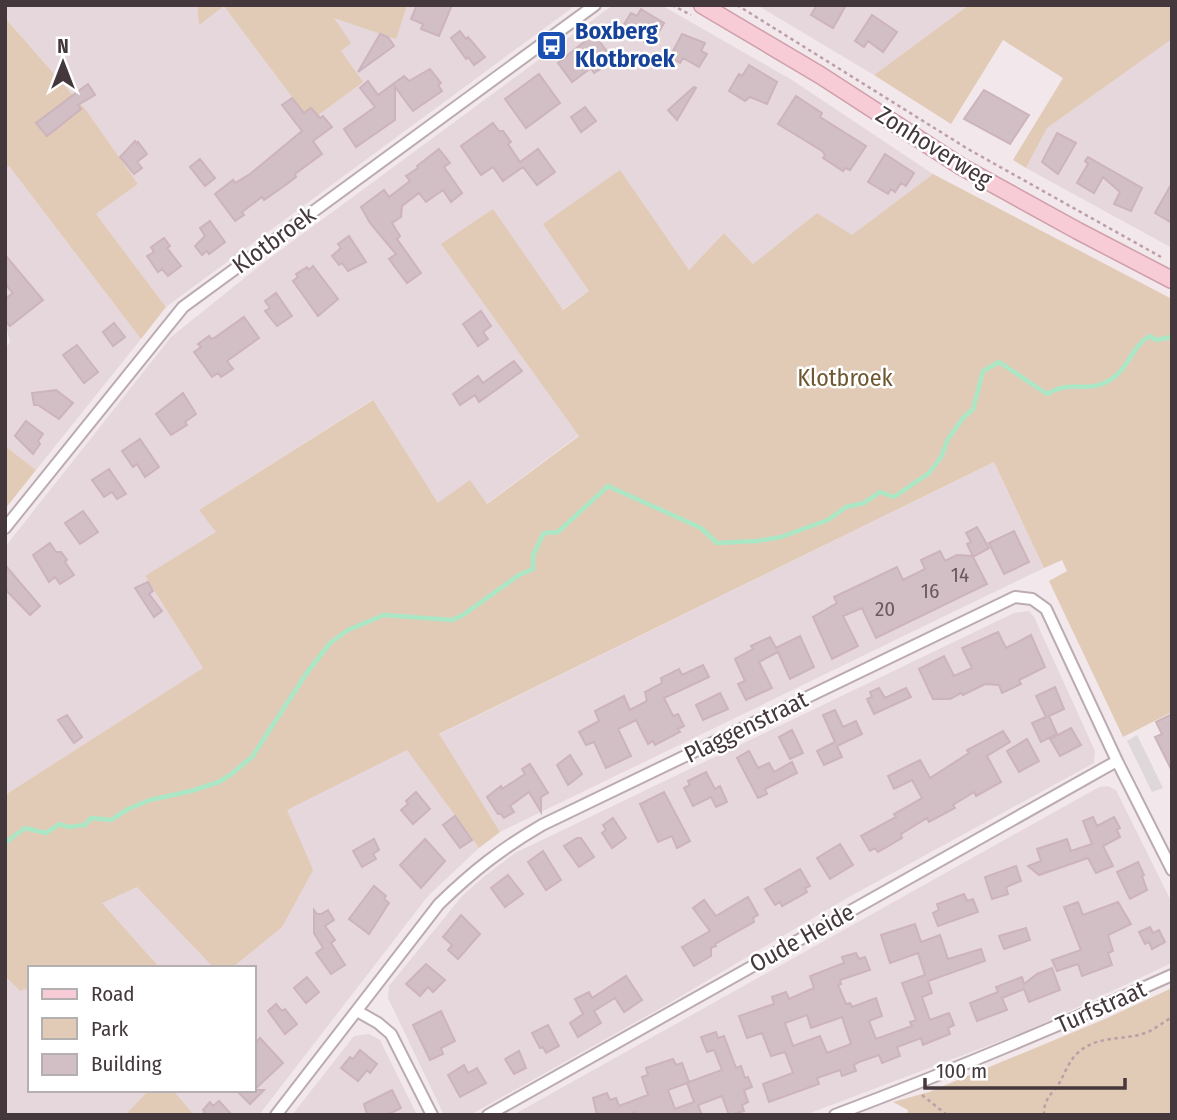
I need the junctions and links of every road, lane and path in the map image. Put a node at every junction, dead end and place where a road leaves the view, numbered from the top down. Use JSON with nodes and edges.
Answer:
{"nodes":[{"id":1,"x":595,"y":5,"type":"edge"},
{"id":2,"x":702,"y":5,"type":"edge"},
{"id":3,"x":737,"y":5,"type":"edge"},
{"id":4,"x":1164,"y":259,"type":"dead end"},
{"id":5,"x":1172,"y":280,"type":"edge"},
{"id":6,"x":5,"y":528,"type":"edge"},
{"id":7,"x":1117,"y":761,"type":"junction"},
{"id":8,"x":1172,"y":870,"type":"edge"},
{"id":9,"x":1172,"y":975,"type":"edge"},
{"id":10,"x":357,"y":1011,"type":"junction"},
{"id":11,"x":1172,"y":1017,"type":"edge"},
{"id":12,"x":918,"y":1092,"type":"dead end"},
{"id":13,"x":275,"y":1115,"type":"edge"},
{"id":14,"x":432,"y":1115,"type":"edge"},
{"id":15,"x":488,"y":1115,"type":"edge"},
{"id":16,"x":835,"y":1115,"type":"edge"},
{"id":17,"x":947,"y":1115,"type":"edge"},
{"id":18,"x":1044,"y":1115,"type":"edge"}],
"edges":[{"from":1,"to":6,"type":"street","name":"Klotbroek"},
{"from":2,"to":5,"type":"street","name":"Zonhoverweg"},
{"from":3,"to":4,"type":"path"},
{"from":7,"to":8,"type":"street","name":"Plaggenstraat"},
{"from":7,"to":10,"type":"street","name":"Plaggenstraat"},
{"from":7,"to":15,"type":"street","name":"Oude Heide"},
{"from":9,"to":16,"type":"street","name":"Turfstraat"},
{"from":10,"to":13,"type":"street","name":"Plaggenstraat"},
{"from":10,"to":14,"type":"street"},
{"from":11,"to":18,"type":"path"},
{"from":12,"to":17,"type":"path"}]}
